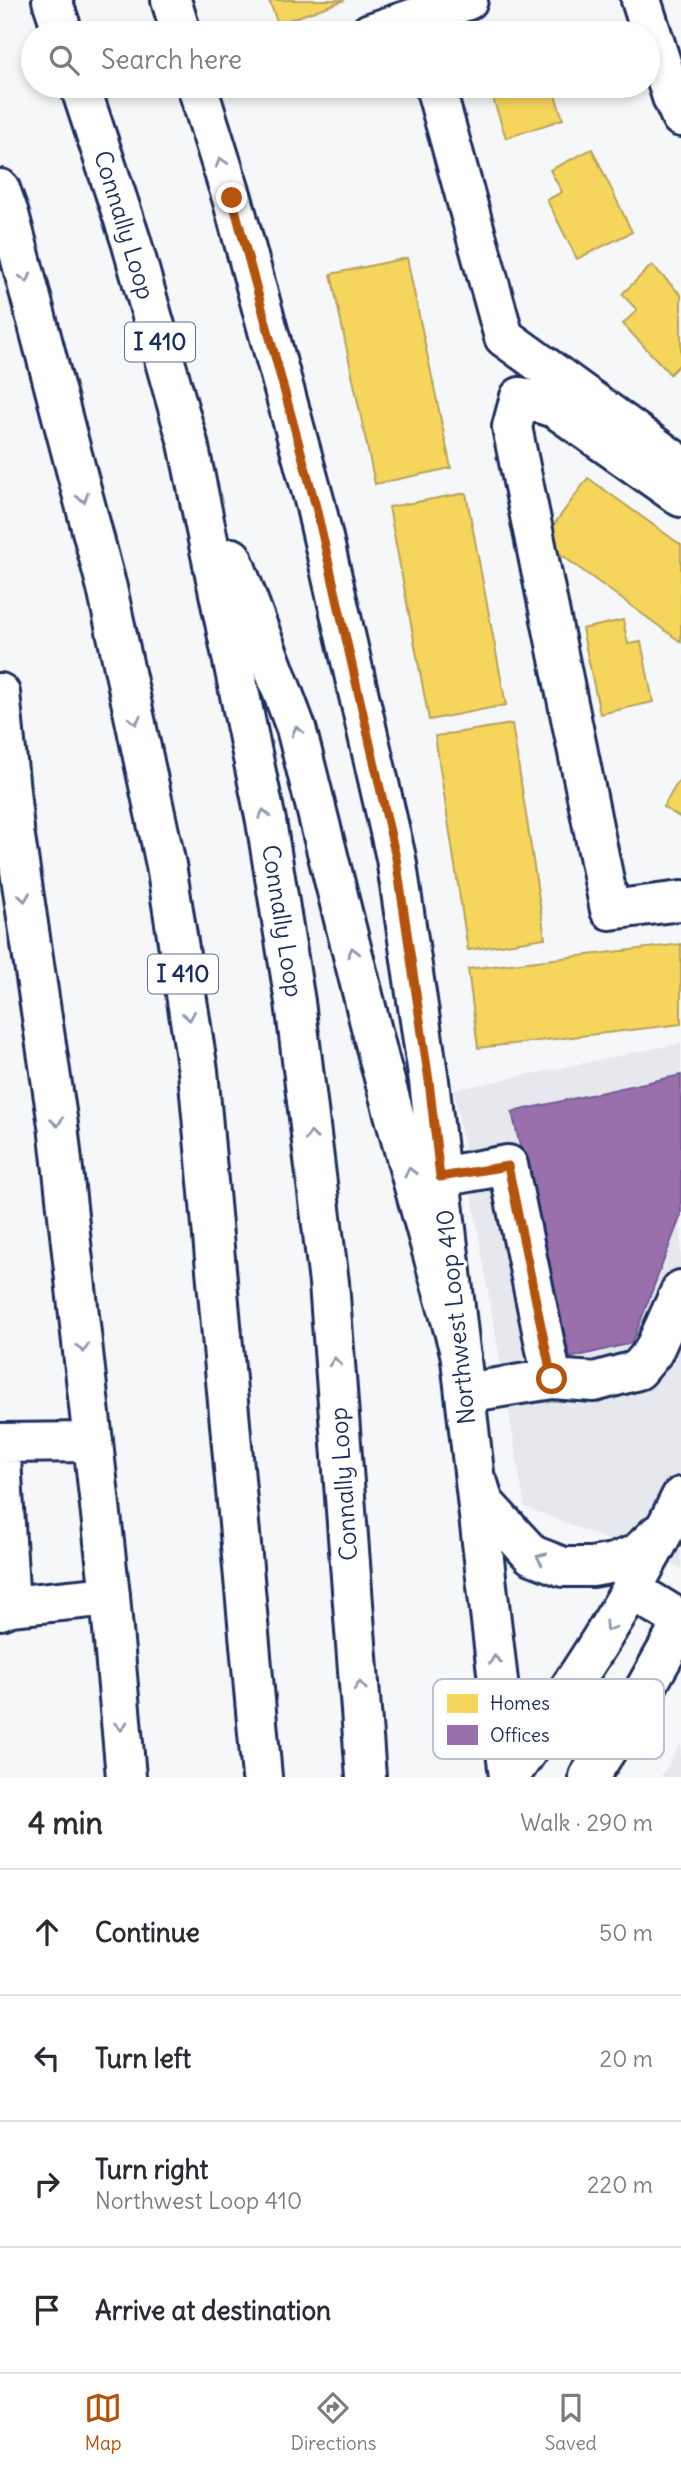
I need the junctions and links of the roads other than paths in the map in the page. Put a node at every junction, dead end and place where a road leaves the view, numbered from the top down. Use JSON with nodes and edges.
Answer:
{"nodes":[{"id":1,"x":52,"y":0,"type":"edge"},
{"id":2,"x":171,"y":0,"type":"edge"},
{"id":3,"x":468,"y":0,"type":"edge"},
{"id":4,"x":641,"y":0,"type":"edge"},
{"id":5,"x":415,"y":17,"type":"edge"},
{"id":6,"x":59,"y":21,"type":"edge"},
{"id":7,"x":177,"y":21,"type":"edge"},
{"id":8,"x":648,"y":21,"type":"edge"},
{"id":9,"x":660,"y":59,"type":"edge"},
{"id":10,"x":84,"y":98,"type":"edge"},
{"id":11,"x":207,"y":98,"type":"edge"},
{"id":12,"x":438,"y":98,"type":"edge"},
{"id":13,"x":681,"y":117,"type":"edge"},
{"id":14,"x":0,"y":189,"type":"edge"},
{"id":15,"x":188,"y":443,"type":"junction"},
{"id":16,"x":681,"y":465,"type":"edge"},
{"id":17,"x":681,"y":497,"type":"edge"},
{"id":18,"x":0,"y":693,"type":"edge"},
{"id":19,"x":0,"y":761,"type":"edge"},
{"id":20,"x":14,"y":830,"type":"junction"},
{"id":21,"x":681,"y":901,"type":"edge"},
{"id":22,"x":440,"y":1177,"type":"junction"},
{"id":23,"x":681,"y":1290,"type":"edge"},
{"id":24,"x":463,"y":1374,"type":"junction"},
{"id":25,"x":552,"y":1379,"type":"junction"},
{"id":26,"x":93,"y":1442,"type":"junction"},
{"id":27,"x":0,"y":1443,"type":"edge"},
{"id":28,"x":471,"y":1453,"type":"junction"},
{"id":29,"x":674,"y":1511,"type":"edge"},
{"id":30,"x":632,"y":1590,"type":"junction"},
{"id":31,"x":110,"y":1596,"type":"junction"},
{"id":32,"x":5,"y":1608,"type":"edge"},
{"id":33,"x":681,"y":1620,"type":"edge"},
{"id":34,"x":681,"y":1625,"type":"edge"},
{"id":35,"x":498,"y":1679,"type":"edge"},
{"id":36,"x":576,"y":1679,"type":"edge"},
{"id":37,"x":650,"y":1679,"type":"edge"},
{"id":38,"x":507,"y":1759,"type":"edge"},
{"id":39,"x":521,"y":1759,"type":"edge"},
{"id":40,"x":600,"y":1759,"type":"edge"},
{"id":41,"x":366,"y":1766,"type":"edge"},
{"id":42,"x":126,"y":1777,"type":"edge"},
{"id":43,"x":262,"y":1777,"type":"edge"},
{"id":44,"x":509,"y":1777,"type":"edge"},
{"id":45,"x":589,"y":1777,"type":"edge"}],
"edges":[{"from":1,"to":6,"type":"main road"},
{"from":2,"to":7,"type":"main road"},
{"from":3,"to":5,"type":"main road"},
{"from":4,"to":8,"type":"main road"},
{"from":9,"to":13,"type":"main road"},
{"from":10,"to":15,"type":"main road","name":"Connally Loop","number":"I 410"},
{"from":22,"to":11,"type":"main road","name":"Northwest Loop 410","one_way":true},
{"from":12,"to":16,"type":"main road"},
{"from":14,"to":43,"type":"main road","number":"I 410","one_way":true},
{"from":24,"to":15,"type":"main road","one_way":true},
{"from":41,"to":15,"type":"main road","name":"Connally Loop","number":"I 410","one_way":true},
{"from":17,"to":21,"type":"main road"},
{"from":18,"to":20,"type":"main road"},
{"from":19,"to":20,"type":"main road"},
{"from":20,"to":26,"type":"main road","one_way":true},
{"from":22,"to":24,"type":"main road","name":"Northwest Loop 410"},
{"from":22,"to":25,"type":"main road"},
{"from":23,"to":25,"type":"main road"},
{"from":24,"to":25,"type":"main road"},
{"from":24,"to":28,"type":"main road","name":"Northwest Loop 410"},
{"from":26,"to":27,"type":"main road"},
{"from":26,"to":31,"type":"main road"},
{"from":27,"to":32,"type":"main road"},
{"from":29,"to":28,"type":"main road","one_way":true},
{"from":35,"to":28,"type":"main road","name":"Northwest Loop 410","one_way":true},
{"from":29,"to":30,"type":"main road"},
{"from":30,"to":33,"type":"main road"},
{"from":30,"to":36,"type":"main road","one_way":true},
{"from":31,"to":32,"type":"main road"},
{"from":31,"to":42,"type":"main road","one_way":true},
{"from":34,"to":37,"type":"main road"},
{"from":44,"to":38,"type":"main road","name":"Northwest Loop 410","one_way":true},
{"from":39,"to":44,"type":"main road","one_way":true},
{"from":40,"to":45,"type":"main road"}]}
